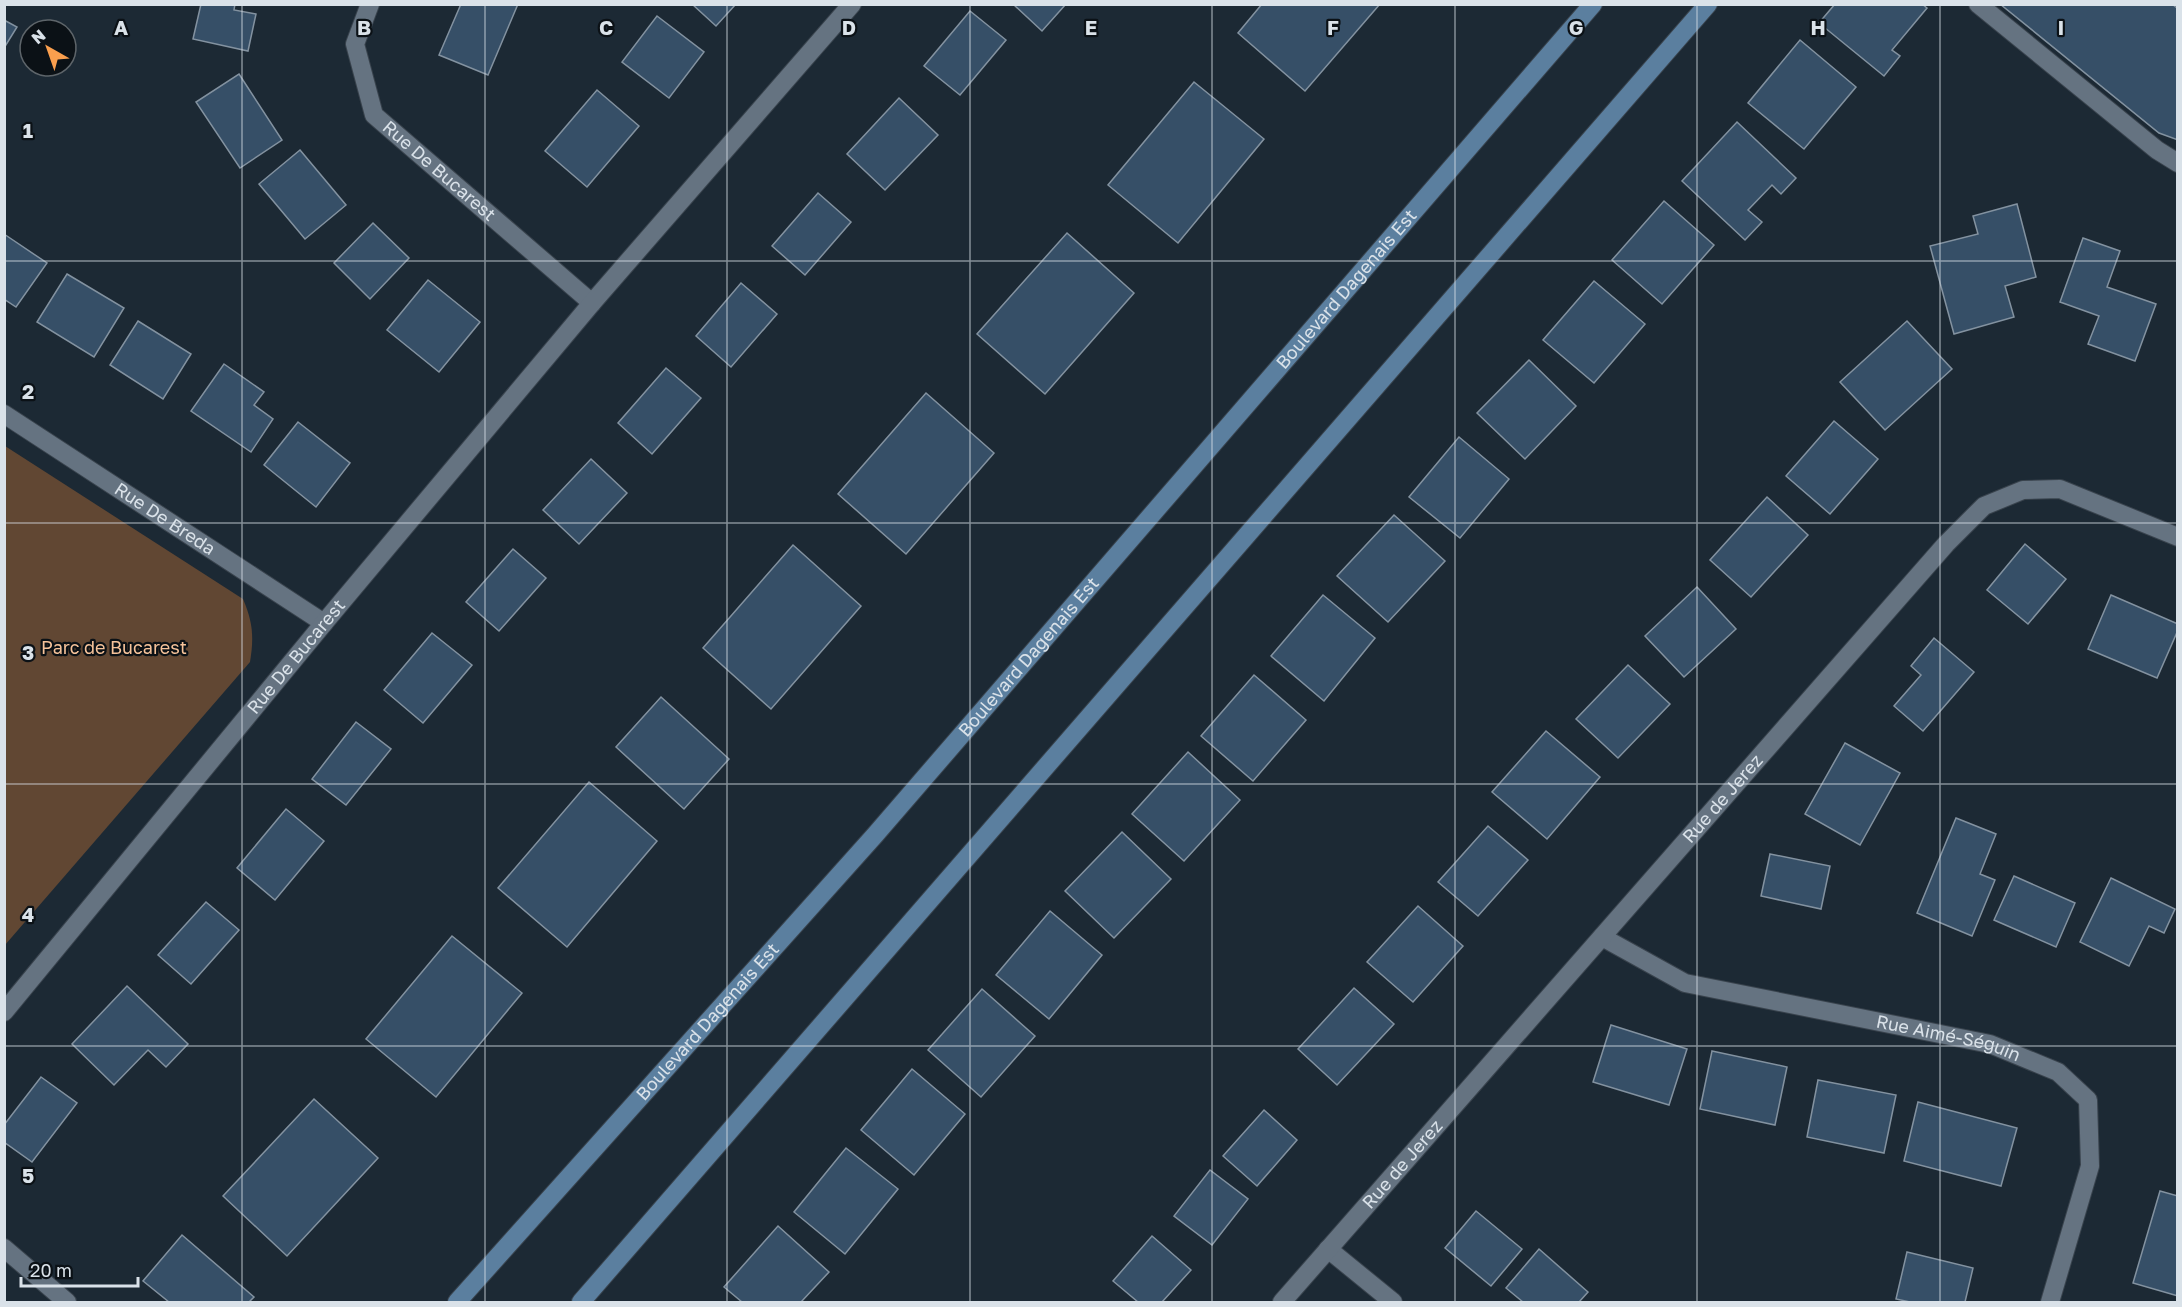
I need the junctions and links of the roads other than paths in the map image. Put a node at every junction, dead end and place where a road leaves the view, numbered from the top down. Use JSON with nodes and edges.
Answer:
{"nodes":[{"id":1,"x":370,"y":4,"type":"edge"},
{"id":2,"x":852,"y":4,"type":"edge"},
{"id":3,"x":1593,"y":4,"type":"edge"},
{"id":4,"x":1708,"y":4,"type":"edge"},
{"id":5,"x":1978,"y":4,"type":"edge"},
{"id":6,"x":2178,"y":163,"type":"edge"},
{"id":7,"x":592,"y":303,"type":"junction"},
{"id":8,"x":4,"y":414,"type":"edge"},
{"id":9,"x":2178,"y":537,"type":"edge"},
{"id":10,"x":324,"y":623,"type":"junction"},
{"id":11,"x":1602,"y":937,"type":"junction"},
{"id":12,"x":4,"y":1012,"type":"edge"},
{"id":13,"x":4,"y":1248,"type":"edge"},
{"id":14,"x":1328,"y":1249,"type":"junction"},
{"id":15,"x":67,"y":1302,"type":"edge"},
{"id":16,"x":457,"y":1302,"type":"edge"},
{"id":17,"x":581,"y":1302,"type":"edge"},
{"id":18,"x":1282,"y":1302,"type":"edge"},
{"id":19,"x":1394,"y":1302,"type":"edge"},
{"id":20,"x":2050,"y":1302,"type":"edge"}],
"edges":[{"from":1,"to":7,"type":"street","name":"Rue De Bucarest"},
{"from":2,"to":7,"type":"street","name":"Rue De Bucarest"},
{"from":3,"to":16,"type":"main road","name":"Boulevard Dagenais Est"},
{"from":4,"to":17,"type":"main road"},
{"from":5,"to":6,"type":"street"},
{"from":7,"to":10,"type":"street","name":"Rue De Bucarest"},
{"from":8,"to":10,"type":"street","name":"Rue De Breda"},
{"from":9,"to":11,"type":"street","name":"Rue de Jerez"},
{"from":10,"to":12,"type":"street","name":"Rue De Bucarest"},
{"from":11,"to":14,"type":"street","name":"Rue de Jerez"},
{"from":11,"to":20,"type":"street","name":"Rue Aimé-Séguin"},
{"from":13,"to":15,"type":"street"},
{"from":14,"to":18,"type":"street","name":"Rue de Jerez"},
{"from":14,"to":19,"type":"street"}]}
